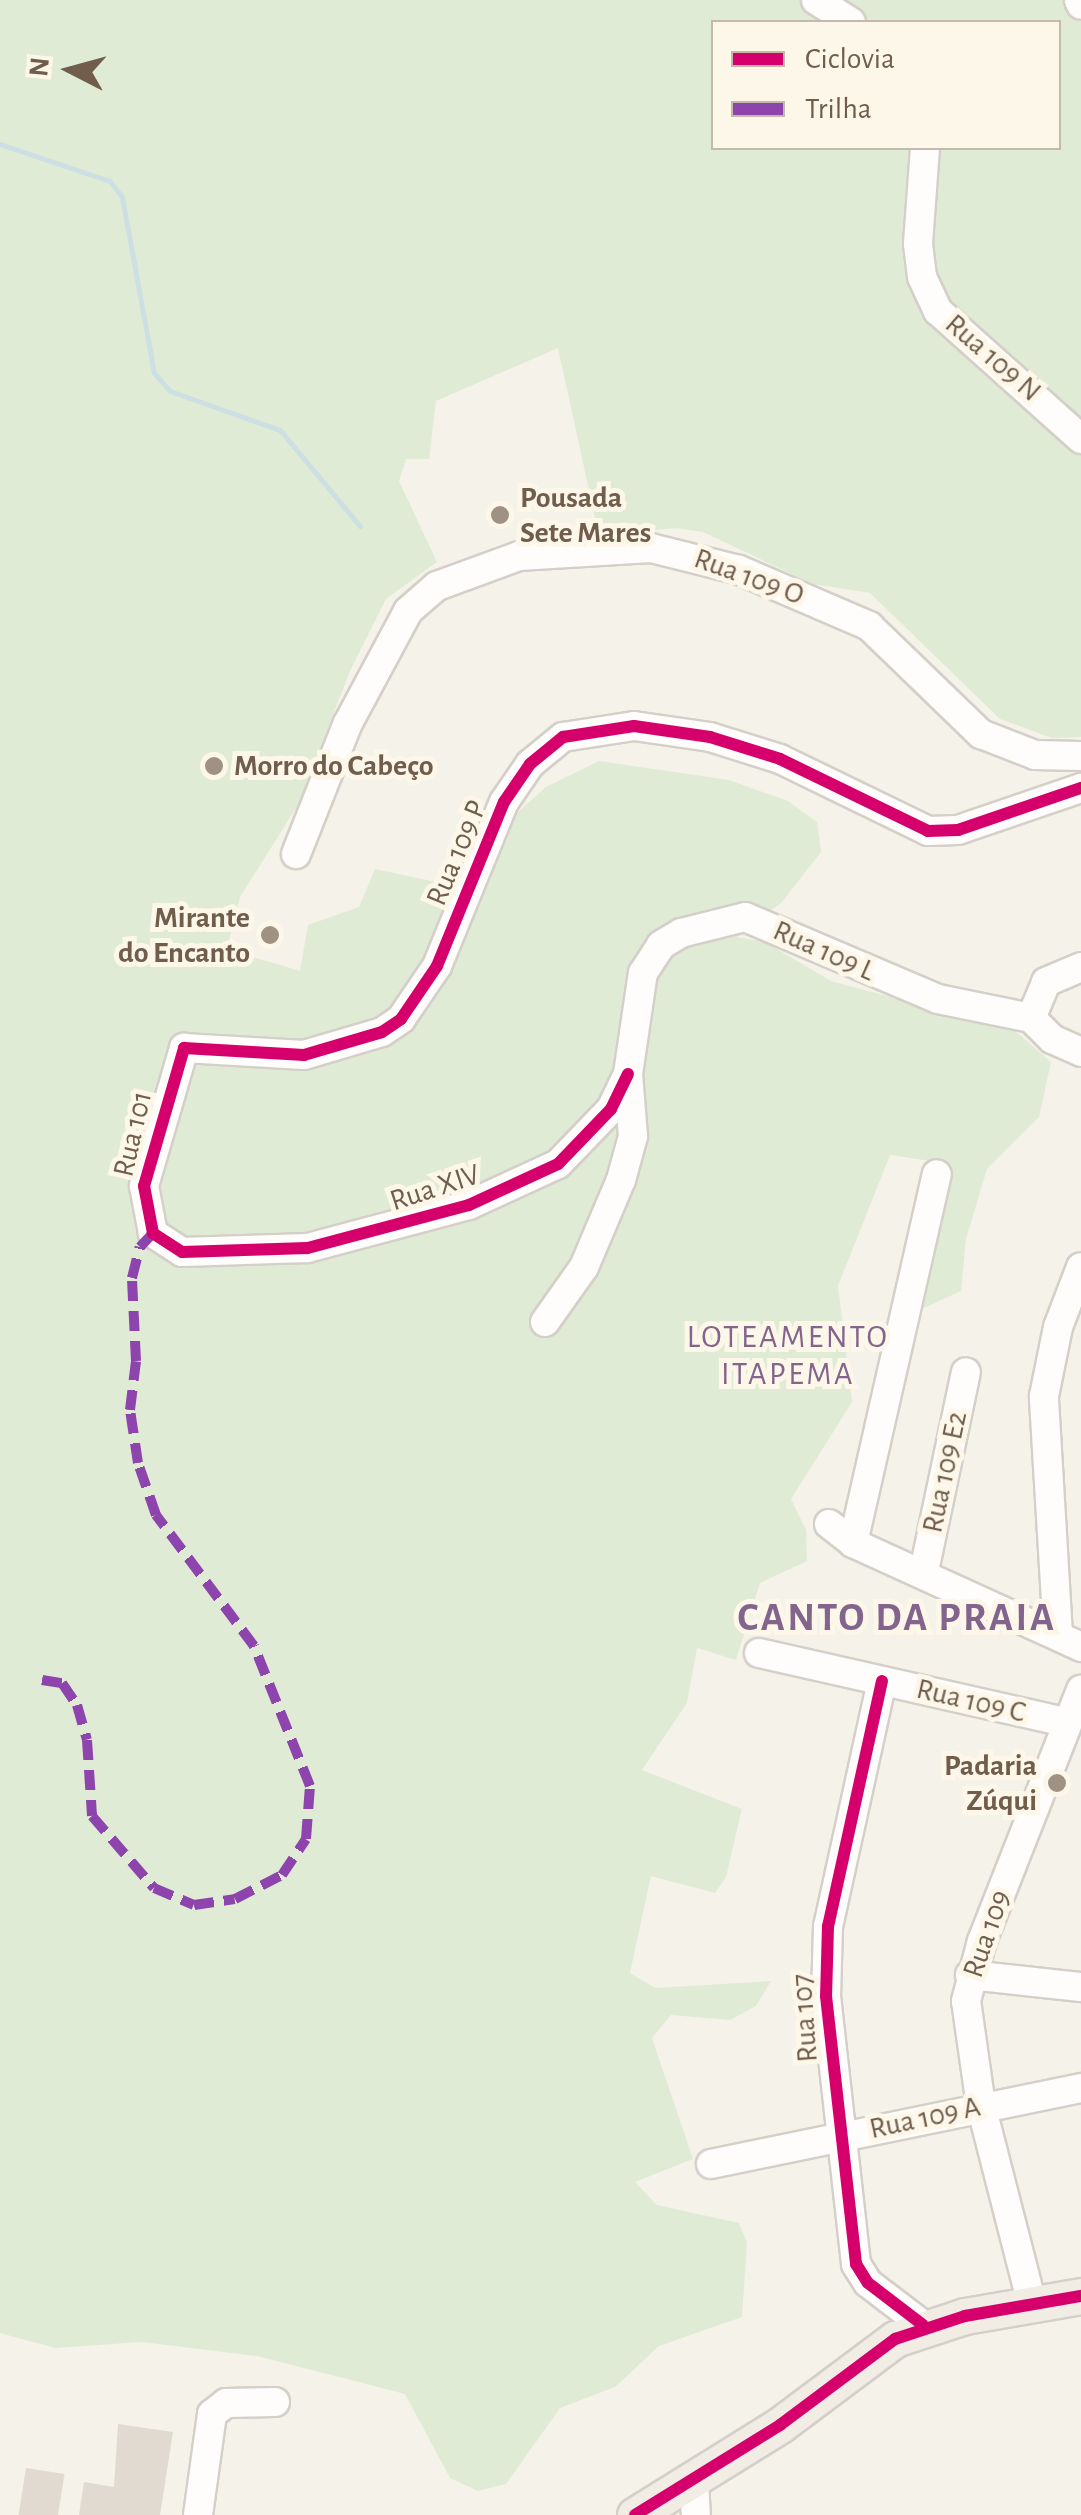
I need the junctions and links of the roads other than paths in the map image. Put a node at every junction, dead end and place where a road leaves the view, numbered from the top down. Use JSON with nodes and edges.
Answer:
{"nodes":[{"id":1,"x":816,"y":0,"type":"edge"},
{"id":2,"x":848,"y":20,"type":"edge"},
{"id":3,"x":925,"y":150,"type":"edge"},
{"id":4,"x":1081,"y":439,"type":"edge"},
{"id":5,"x":1081,"y":756,"type":"edge"},
{"id":6,"x":1081,"y":788,"type":"edge"},
{"id":7,"x":296,"y":854,"type":"dead end"},
{"id":8,"x":1081,"y":967,"type":"edge"},
{"id":9,"x":1030,"y":1018,"type":"junction"},
{"id":10,"x":184,"y":1048,"type":"joint"},
{"id":11,"x":1081,"y":1052,"type":"edge"},
{"id":12,"x":628,"y":1074,"type":"junction"},
{"id":13,"x":937,"y":1174,"type":"dead end"},
{"id":14,"x":153,"y":1233,"type":"joint"},
{"id":15,"x":1081,"y":1266,"type":"edge"},
{"id":16,"x":545,"y":1322,"type":"dead end"},
{"id":17,"x":966,"y":1372,"type":"dead end"},
{"id":18,"x":828,"y":1524,"type":"dead end"},
{"id":19,"x":853,"y":1544,"type":"junction"},
{"id":20,"x":924,"y":1571,"type":"junction"},
{"id":21,"x":1069,"y":1641,"type":"edge"},
{"id":22,"x":759,"y":1653,"type":"dead end"},
{"id":23,"x":882,"y":1681,"type":"junction"},
{"id":24,"x":1081,"y":1690,"type":"edge"},
{"id":25,"x":1066,"y":1722,"type":"junction"},
{"id":26,"x":970,"y":1975,"type":"junction"},
{"id":27,"x":1081,"y":1987,"type":"edge"},
{"id":28,"x":1081,"y":2088,"type":"edge"},
{"id":29,"x":982,"y":2106,"type":"junction"},
{"id":30,"x":840,"y":2136,"type":"junction"},
{"id":31,"x":711,"y":2164,"type":"dead end"},
{"id":32,"x":1081,"y":2296,"type":"edge"},
{"id":33,"x":1032,"y":2304,"type":"junction"},
{"id":34,"x":923,"y":2325,"type":"junction"},
{"id":35,"x":275,"y":2402,"type":"dead end"},
{"id":36,"x":695,"y":2498,"type":"edge"},
{"id":37,"x":198,"y":2515,"type":"edge"},
{"id":38,"x":634,"y":2515,"type":"edge"}],
"edges":[{"from":1,"to":2,"type":"street"},
{"from":3,"to":4,"type":"street","name":"Rua 109 N"},
{"from":5,"to":7,"type":"street","name":"Rua 109 O"},
{"from":6,"to":10,"type":"street","name":"Rua 109 P"},
{"from":8,"to":9,"type":"street"},
{"from":9,"to":11,"type":"street","name":"Rua 109 L"},
{"from":9,"to":12,"type":"street","name":"Rua 109 L"},
{"from":10,"to":14,"type":"street","name":"Rua 101"},
{"from":12,"to":14,"type":"street","name":"Rua XIV"},
{"from":12,"to":16,"type":"street","name":"Rua 109 L"},
{"from":13,"to":19,"type":"street"},
{"from":15,"to":21,"type":"street"},
{"from":17,"to":20,"type":"street","name":"Rua 109 E2"},
{"from":18,"to":19,"type":"street"},
{"from":19,"to":20,"type":"street"},
{"from":20,"to":21,"type":"street"},
{"from":22,"to":23,"type":"street","name":"Rua 109 C"},
{"from":23,"to":25,"type":"street","name":"Rua 109 C"},
{"from":23,"to":30,"type":"street","name":"Rua 107"},
{"from":24,"to":25,"type":"street","name":"Rua 109"},
{"from":25,"to":26,"type":"street","name":"Rua 109"},
{"from":26,"to":27,"type":"street"},
{"from":26,"to":29,"type":"street","name":"Rua 109"},
{"from":28,"to":29,"type":"street","name":"Rua 109 A"},
{"from":29,"to":30,"type":"street","name":"Rua 109 A"},
{"from":29,"to":33,"type":"street","name":"Rua 109"},
{"from":30,"to":31,"type":"street","name":"Rua 109 A"},
{"from":30,"to":34,"type":"street","name":"Rua 107"},
{"from":32,"to":33,"type":"main road"},
{"from":33,"to":34,"type":"main road"},
{"from":34,"to":36,"type":"main road"},
{"from":35,"to":37,"type":"street"},
{"from":36,"to":38,"type":"main road"}]}
